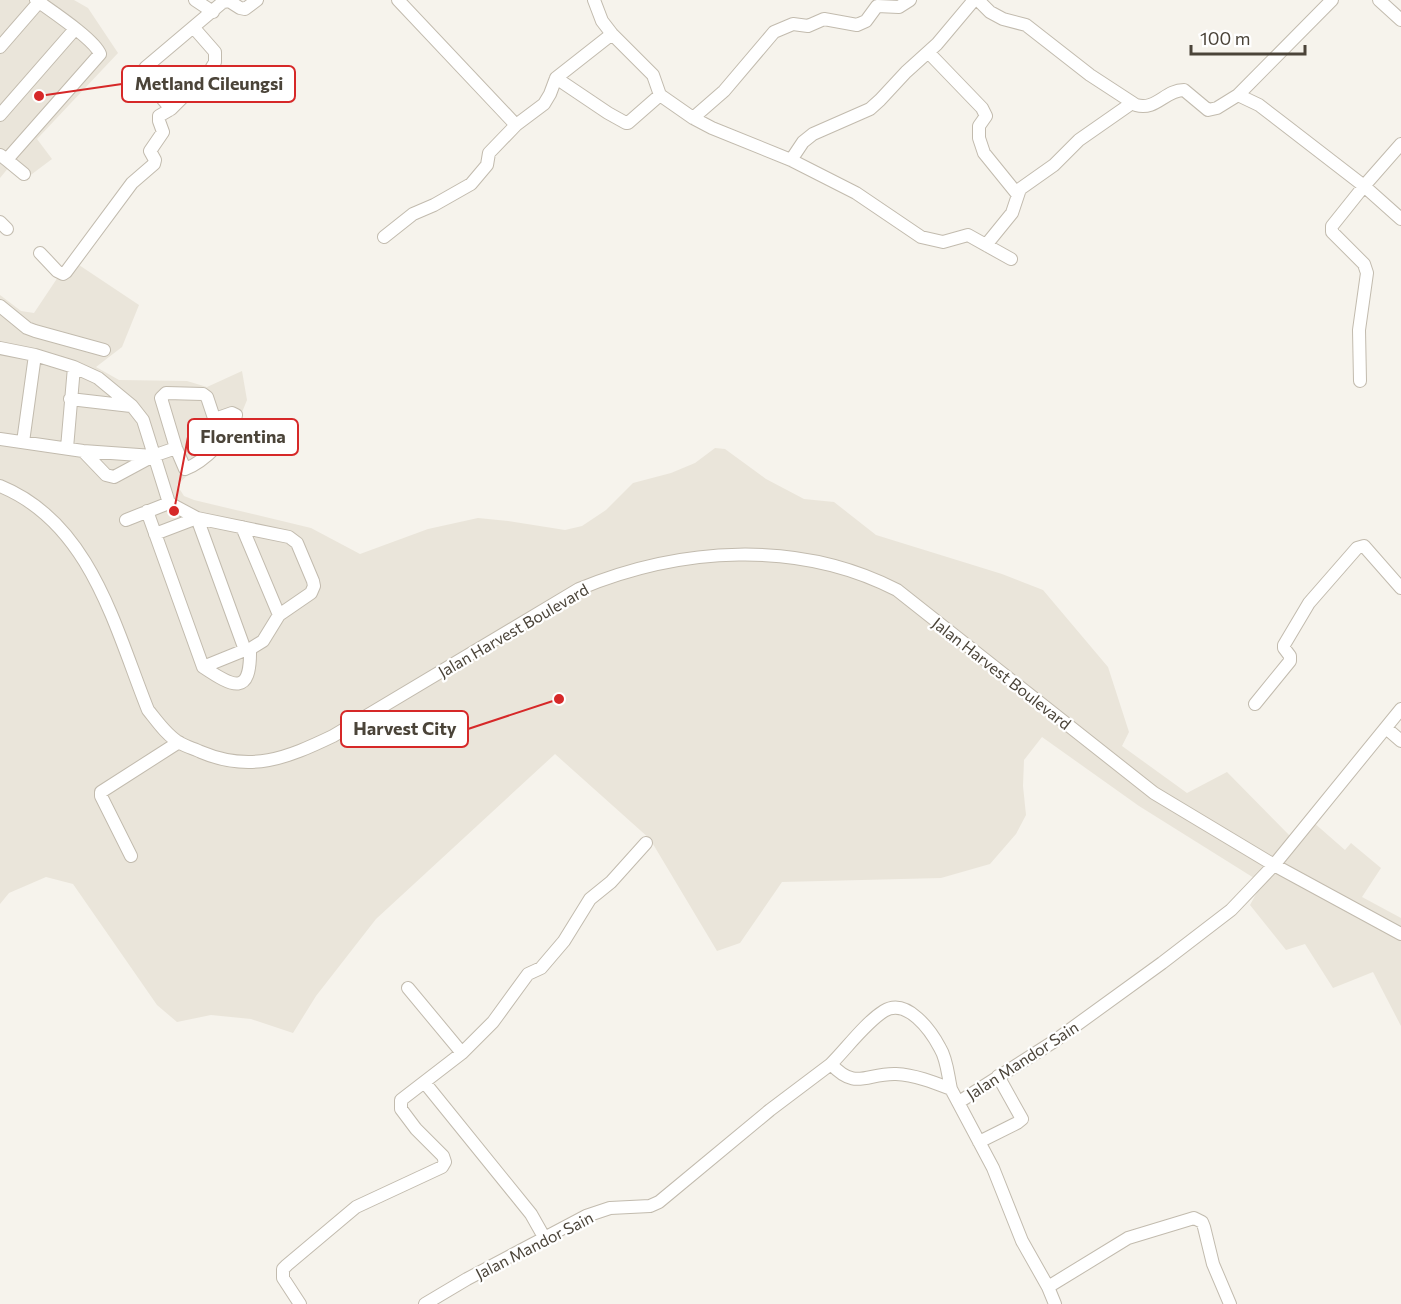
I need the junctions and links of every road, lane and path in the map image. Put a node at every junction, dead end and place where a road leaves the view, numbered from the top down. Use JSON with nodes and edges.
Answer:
{"nodes":[{"id":1,"x":195,"y":0,"type":"edge"},
{"id":2,"x":257,"y":0,"type":"edge"},
{"id":3,"x":398,"y":0,"type":"edge"},
{"id":4,"x":594,"y":0,"type":"edge"},
{"id":5,"x":910,"y":0,"type":"edge"},
{"id":6,"x":976,"y":0,"type":"edge"},
{"id":7,"x":1332,"y":0,"type":"edge"},
{"id":8,"x":1379,"y":0,"type":"edge"},
{"id":9,"x":38,"y":1,"type":"edge"},
{"id":10,"x":213,"y":12,"type":"junction"},
{"id":11,"x":1401,"y":20,"type":"edge"},
{"id":12,"x":194,"y":28,"type":"junction"},
{"id":13,"x":75,"y":29,"type":"junction"},
{"id":14,"x":612,"y":34,"type":"junction"},
{"id":15,"x":0,"y":47,"type":"edge"},
{"id":16,"x":928,"y":52,"type":"junction"},
{"id":17,"x":556,"y":78,"type":"junction"},
{"id":18,"x":660,"y":95,"type":"junction"},
{"id":19,"x":1238,"y":95,"type":"junction"},
{"id":20,"x":1132,"y":103,"type":"junction"},
{"id":21,"x":171,"y":109,"type":"junction"},
{"id":22,"x":0,"y":115,"type":"edge"},
{"id":23,"x":693,"y":118,"type":"junction"},
{"id":24,"x":516,"y":125,"type":"junction"},
{"id":25,"x":1401,"y":144,"type":"edge"},
{"id":26,"x":3,"y":157,"type":"edge"},
{"id":27,"x":791,"y":160,"type":"junction"},
{"id":28,"x":24,"y":174,"type":"dead end"},
{"id":29,"x":1364,"y":186,"type":"junction"},
{"id":30,"x":1017,"y":195,"type":"junction"},
{"id":31,"x":1401,"y":219,"type":"edge"},
{"id":32,"x":384,"y":237,"type":"dead end"},
{"id":33,"x":986,"y":245,"type":"junction"},
{"id":34,"x":40,"y":253,"type":"dead end"},
{"id":35,"x":1011,"y":259,"type":"dead end"},
{"id":36,"x":0,"y":306,"type":"edge"},
{"id":37,"x":0,"y":348,"type":"edge"},
{"id":38,"x":104,"y":350,"type":"dead end"},
{"id":39,"x":35,"y":355,"type":"junction"},
{"id":40,"x":74,"y":367,"type":"junction"},
{"id":41,"x":1360,"y":381,"type":"dead end"},
{"id":42,"x":70,"y":399,"type":"junction"},
{"id":43,"x":132,"y":406,"type":"junction"},
{"id":44,"x":215,"y":418,"type":"junction"},
{"id":45,"x":0,"y":439,"type":"edge"},
{"id":46,"x":23,"y":442,"type":"junction"},
{"id":47,"x":222,"y":442,"type":"junction"},
{"id":48,"x":67,"y":448,"type":"junction"},
{"id":49,"x":83,"y":451,"type":"junction"},
{"id":50,"x":165,"y":452,"type":"junction"},
{"id":51,"x":0,"y":486,"type":"edge"},
{"id":52,"x":169,"y":503,"type":"junction"},
{"id":53,"x":147,"y":512,"type":"junction"},
{"id":54,"x":196,"y":518,"type":"junction"},
{"id":55,"x":126,"y":520,"type":"dead end"},
{"id":56,"x":242,"y":527,"type":"junction"},
{"id":57,"x":155,"y":534,"type":"junction"},
{"id":58,"x":1401,"y":588,"type":"edge"},
{"id":59,"x":279,"y":615,"type":"junction"},
{"id":60,"x":247,"y":650,"type":"junction"},
{"id":61,"x":203,"y":667,"type":"junction"},
{"id":62,"x":1255,"y":704,"type":"dead end"},
{"id":63,"x":1401,"y":709,"type":"edge"},
{"id":64,"x":1386,"y":728,"type":"junction"},
{"id":65,"x":1401,"y":741,"type":"edge"},
{"id":66,"x":178,"y":742,"type":"junction"},
{"id":67,"x":646,"y":843,"type":"dead end"},
{"id":68,"x":131,"y":856,"type":"dead end"},
{"id":69,"x":1274,"y":865,"type":"junction"},
{"id":70,"x":1401,"y":934,"type":"edge"},
{"id":71,"x":408,"y":988,"type":"dead end"},
{"id":72,"x":462,"y":1053,"type":"junction"},
{"id":73,"x":831,"y":1064,"type":"junction"},
{"id":74,"x":998,"y":1076,"type":"junction"},
{"id":75,"x":425,"y":1083,"type":"junction"},
{"id":76,"x":951,"y":1089,"type":"junction"},
{"id":77,"x":959,"y":1102,"type":"junction"},
{"id":78,"x":980,"y":1142,"type":"junction"},
{"id":79,"x":544,"y":1237,"type":"junction"},
{"id":80,"x":1048,"y":1287,"type":"junction"},
{"id":81,"x":300,"y":1304,"type":"edge"},
{"id":82,"x":425,"y":1304,"type":"edge"},
{"id":83,"x":1055,"y":1304,"type":"edge"},
{"id":84,"x":1230,"y":1304,"type":"edge"}],
"edges":[{"from":1,"to":10,"type":"street"},
{"from":2,"to":10,"type":"street"},
{"from":3,"to":24,"type":"street"},
{"from":4,"to":14,"type":"street"},
{"from":5,"to":23,"type":"street"},
{"from":6,"to":16,"type":"street"},
{"from":6,"to":20,"type":"street"},
{"from":7,"to":19,"type":"street"},
{"from":8,"to":11,"type":"street"},
{"from":9,"to":13,"type":"street"},
{"from":9,"to":15,"type":"street"},
{"from":10,"to":12,"type":"street"},
{"from":12,"to":21,"type":"street"},
{"from":12,"to":21,"type":"street"},
{"from":13,"to":22,"type":"street"},
{"from":13,"to":26,"type":"street"},
{"from":14,"to":17,"type":"street"},
{"from":14,"to":18,"type":"street"},
{"from":16,"to":27,"type":"street"},
{"from":16,"to":30,"type":"street"},
{"from":17,"to":18,"type":"street"},
{"from":17,"to":24,"type":"street"},
{"from":18,"to":23,"type":"street"},
{"from":19,"to":20,"type":"street"},
{"from":19,"to":29,"type":"street"},
{"from":20,"to":30,"type":"street"},
{"from":21,"to":34,"type":"street"},
{"from":23,"to":27,"type":"street"},
{"from":24,"to":32,"type":"street"},
{"from":25,"to":29,"type":"street"},
{"from":26,"to":28,"type":"street"},
{"from":27,"to":33,"type":"street"},
{"from":29,"to":31,"type":"street"},
{"from":29,"to":41,"type":"street"},
{"from":30,"to":33,"type":"street"},
{"from":33,"to":35,"type":"street"},
{"from":36,"to":38,"type":"street"},
{"from":37,"to":39,"type":"street"},
{"from":39,"to":40,"type":"street"},
{"from":39,"to":46,"type":"street"},
{"from":40,"to":42,"type":"street"},
{"from":40,"to":43,"type":"street"},
{"from":42,"to":43,"type":"street"},
{"from":42,"to":48,"type":"street"},
{"from":43,"to":50,"type":"street"},
{"from":44,"to":47,"type":"street"},
{"from":44,"to":47,"type":"street"},
{"from":44,"to":50,"type":"street"},
{"from":45,"to":46,"type":"street"},
{"from":46,"to":48,"type":"street"},
{"from":47,"to":50,"type":"street"},
{"from":48,"to":49,"type":"street"},
{"from":49,"to":50,"type":"street"},
{"from":49,"to":50,"type":"street"},
{"from":50,"to":52,"type":"street"},
{"from":51,"to":66,"type":"street","name":"Jalan Harvest Boulevard"},
{"from":52,"to":53,"type":"street"},
{"from":52,"to":54,"type":"street"},
{"from":53,"to":55,"type":"street"},
{"from":53,"to":57,"type":"street"},
{"from":54,"to":56,"type":"street"},
{"from":54,"to":57,"type":"street"},
{"from":54,"to":60,"type":"street"},
{"from":56,"to":59,"type":"street"},
{"from":56,"to":59,"type":"street"},
{"from":57,"to":61,"type":"street"},
{"from":58,"to":62,"type":"street"},
{"from":59,"to":60,"type":"street"},
{"from":60,"to":61,"type":"street"},
{"from":60,"to":61,"type":"street"},
{"from":63,"to":64,"type":"street","name":"Jalan Mandor Sain"},
{"from":64,"to":65,"type":"street"},
{"from":64,"to":69,"type":"street","name":"Jalan Mandor Sain"},
{"from":66,"to":68,"type":"street"},
{"from":66,"to":69,"type":"street","name":"Jalan Harvest Boulevard"},
{"from":67,"to":72,"type":"street"},
{"from":69,"to":70,"type":"street","name":"Jalan Harvest Boulevard"},
{"from":69,"to":74,"type":"street","name":"Jalan Mandor Sain"},
{"from":71,"to":72,"type":"street"},
{"from":72,"to":75,"type":"street"},
{"from":73,"to":76,"type":"street","name":"Jalan Mandor Sain"},
{"from":73,"to":76,"type":"street"},
{"from":73,"to":79,"type":"street","name":"Jalan Mandor Sain"},
{"from":74,"to":77,"type":"street","name":"Jalan Mandor Sain"},
{"from":74,"to":78,"type":"street"},
{"from":75,"to":79,"type":"street"},
{"from":75,"to":81,"type":"street"},
{"from":76,"to":77,"type":"street","name":"Jalan Mandor Sain"},
{"from":77,"to":78,"type":"street"},
{"from":78,"to":80,"type":"street"},
{"from":79,"to":82,"type":"street","name":"Jalan Mandor Sain"},
{"from":80,"to":83,"type":"street"},
{"from":80,"to":84,"type":"street"}]}
